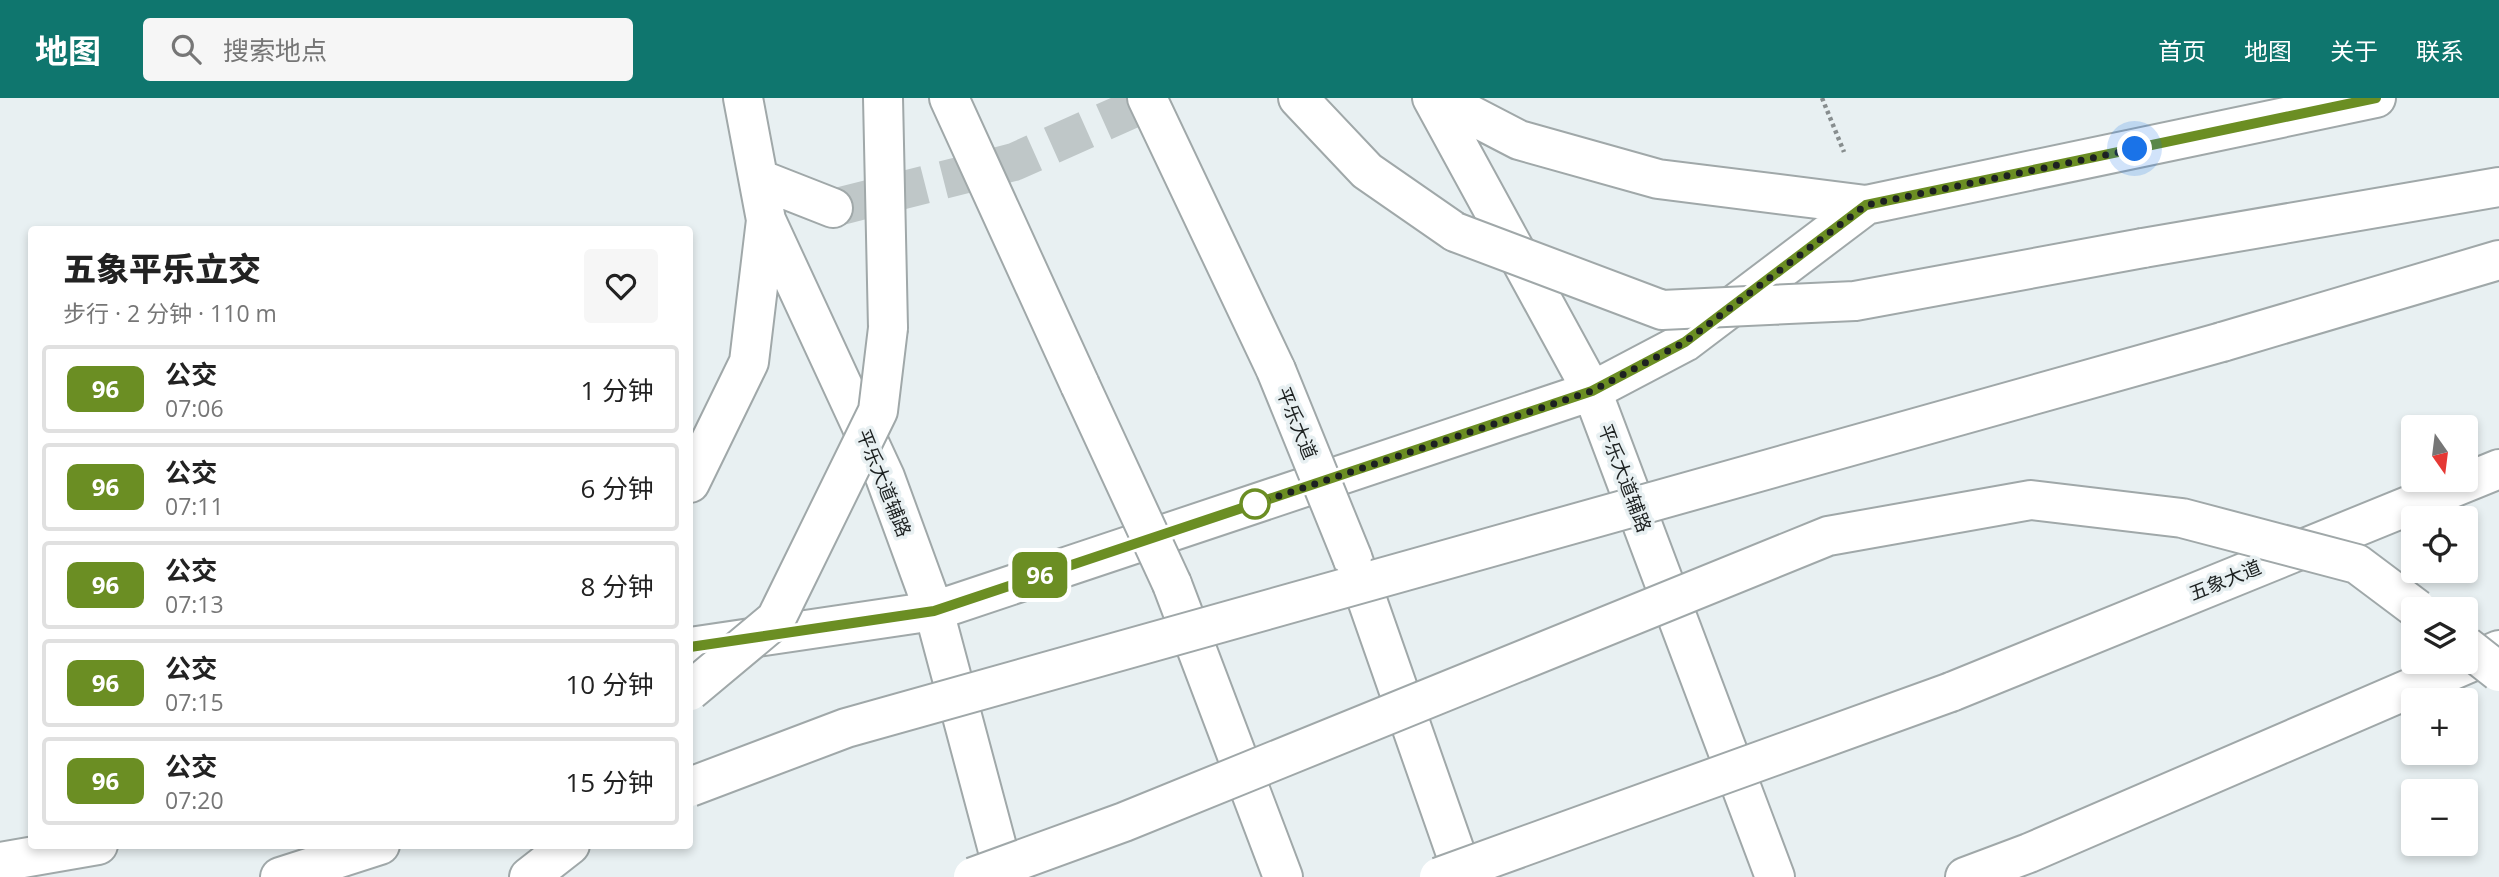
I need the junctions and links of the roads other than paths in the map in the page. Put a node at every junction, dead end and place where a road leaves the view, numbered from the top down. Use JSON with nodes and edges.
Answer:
{"nodes":[{"id":1,"x":743,"y":98,"type":"edge"},
{"id":2,"x":883,"y":98,"type":"edge"},
{"id":3,"x":949,"y":98,"type":"edge"},
{"id":4,"x":1147,"y":98,"type":"edge"},
{"id":5,"x":1298,"y":98,"type":"edge"},
{"id":6,"x":1432,"y":98,"type":"edge"},
{"id":7,"x":1438,"y":98,"type":"edge"},
{"id":8,"x":2376,"y":98,"type":"edge"},
{"id":9,"x":759,"y":179,"type":"junction"},
{"id":10,"x":2499,"y":187,"type":"edge"},
{"id":11,"x":1866,"y":205,"type":"junction"},
{"id":12,"x":833,"y":208,"type":"tunnel mouth"},
{"id":13,"x":766,"y":219,"type":"junction"},
{"id":14,"x":2499,"y":260,"type":"edge"},
{"id":15,"x":1592,"y":391,"type":"junction"},
{"id":16,"x":2499,"y":468,"type":"edge"},
{"id":17,"x":693,"y":477,"type":"edge"},
{"id":18,"x":2401,"y":597,"type":"edge"},
{"id":19,"x":934,"y":611,"type":"junction"},
{"id":20,"x":693,"y":647,"type":"edge"},
{"id":21,"x":2499,"y":650,"type":"edge"},
{"id":22,"x":2478,"y":655,"type":"edge"},
{"id":23,"x":2499,"y":671,"type":"edge"},
{"id":24,"x":693,"y":688,"type":"edge"},
{"id":25,"x":693,"y":786,"type":"edge"},
{"id":26,"x":75,"y":849,"type":"edge"},
{"id":27,"x":368,"y":849,"type":"edge"},
{"id":28,"x":565,"y":849,"type":"edge"},
{"id":29,"x":0,"y":862,"type":"edge"},
{"id":30,"x":280,"y":877,"type":"edge"},
{"id":31,"x":530,"y":877,"type":"edge"},
{"id":32,"x":973,"y":877,"type":"edge"},
{"id":33,"x":1005,"y":877,"type":"edge"},
{"id":34,"x":1283,"y":877,"type":"edge"},
{"id":35,"x":1439,"y":877,"type":"edge"},
{"id":36,"x":1464,"y":877,"type":"edge"},
{"id":37,"x":1775,"y":877,"type":"edge"},
{"id":38,"x":1965,"y":877,"type":"edge"}],
"edges":[{"from":1,"to":9,"type":"main road","name":"平乐大道辅路"},
{"from":2,"to":24,"type":"main road","bridge":true},
{"from":3,"to":34,"type":"main road","bridge":true},
{"from":4,"to":36,"type":"main road","name":"平乐大道","bridge":true},
{"from":5,"to":10,"type":"main road","bridge":true},
{"from":6,"to":15,"type":"main road","name":"平乐大道辅路"},
{"from":7,"to":11,"type":"main road"},
{"from":8,"to":11,"type":"main road"},
{"from":9,"to":12,"type":"main road"},
{"from":9,"to":13,"type":"main road","name":"平乐大道辅路"},
{"from":11,"to":15,"type":"main road"},
{"from":13,"to":17,"type":"main road"},
{"from":13,"to":19,"type":"main road","name":"平乐大道辅路"},
{"from":14,"to":25,"type":"main road","bridge":true},
{"from":15,"to":19,"type":"main road"},
{"from":15,"to":37,"type":"main road","name":"平乐大道辅路"},
{"from":16,"to":35,"type":"main road","name":"五象大道","bridge":true},
{"from":18,"to":32,"type":"main road","bridge":true},
{"from":19,"to":20,"type":"main road"},
{"from":19,"to":33,"type":"main road","name":"平乐大道辅路"},
{"from":21,"to":38,"type":"main road"},
{"from":22,"to":23,"type":"main road","bridge":true},
{"from":26,"to":29,"type":"main road"},
{"from":27,"to":30,"type":"main road"},
{"from":28,"to":31,"type":"main road"}]}
